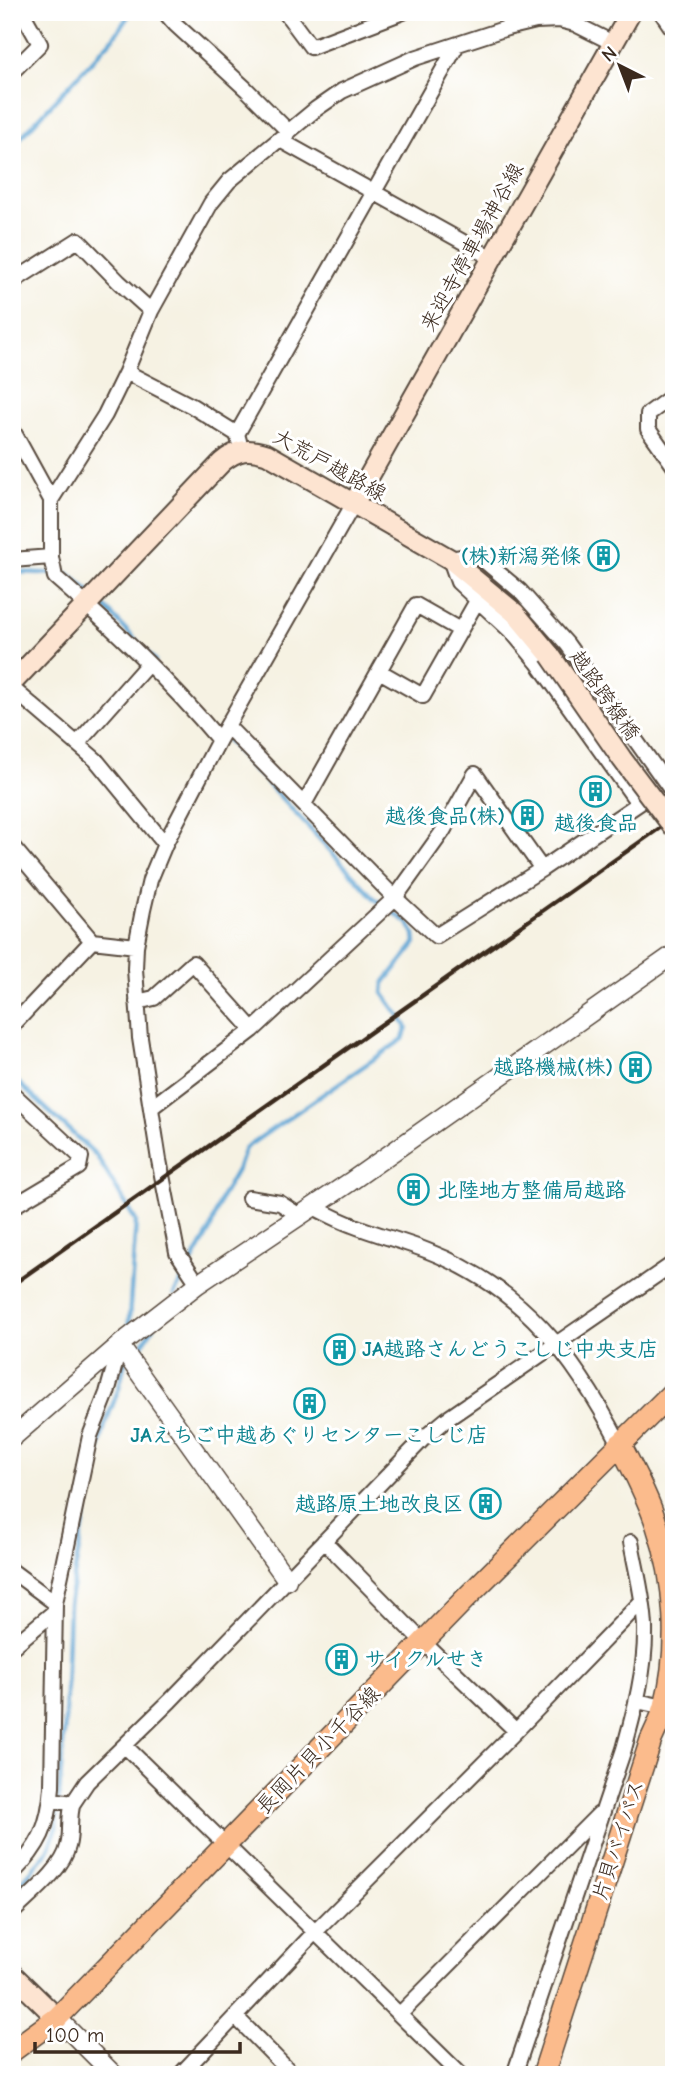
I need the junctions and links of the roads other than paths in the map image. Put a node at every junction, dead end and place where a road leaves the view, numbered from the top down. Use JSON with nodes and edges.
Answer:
{"nodes":[{"id":1,"x":22,"y":12,"type":"edge"},
{"id":2,"x":174,"y":12,"type":"edge"},
{"id":3,"x":285,"y":12,"type":"edge"},
{"id":4,"x":403,"y":12,"type":"edge"},
{"id":5,"x":631,"y":12,"type":"edge"},
{"id":6,"x":661,"y":12,"type":"edge"},
{"id":7,"x":533,"y":17,"type":"edge"},
{"id":8,"x":674,"y":31,"type":"edge"},
{"id":9,"x":613,"y":43,"type":"junction"},
{"id":10,"x":457,"y":45,"type":"junction"},
{"id":11,"x":12,"y":72,"type":"edge"},
{"id":12,"x":284,"y":136,"type":"junction"},
{"id":13,"x":373,"y":193,"type":"junction"},
{"id":14,"x":492,"y":258,"type":"junction"},
{"id":15,"x":12,"y":282,"type":"edge"},
{"id":16,"x":151,"y":311,"type":"junction"},
{"id":17,"x":126,"y":372,"type":"junction"},
{"id":18,"x":674,"y":395,"type":"edge"},
{"id":19,"x":12,"y":429,"type":"edge"},
{"id":20,"x":239,"y":442,"type":"junction"},
{"id":21,"x":674,"y":466,"type":"edge"},
{"id":22,"x":51,"y":500,"type":"junction"},
{"id":23,"x":354,"y":503,"type":"junction"},
{"id":24,"x":51,"y":557,"type":"junction"},
{"id":25,"x":450,"y":559,"type":"junction"},
{"id":26,"x":12,"y":560,"type":"edge"},
{"id":27,"x":478,"y":599,"type":"junction"},
{"id":28,"x":86,"y":605,"type":"junction"},
{"id":29,"x":460,"y":630,"type":"junction"},
{"id":30,"x":550,"y":654,"type":"joint"},
{"id":31,"x":148,"y":664,"type":"junction"},
{"id":32,"x":379,"y":671,"type":"junction"},
{"id":33,"x":12,"y":683,"type":"edge"},
{"id":34,"x":12,"y":688,"type":"edge"},
{"id":35,"x":228,"y":726,"type":"junction"},
{"id":36,"x":219,"y":740,"type":"junction"},
{"id":37,"x":76,"y":744,"type":"junction"},
{"id":38,"x":671,"y":786,"type":"edge"},
{"id":39,"x":638,"y":803,"type":"junction"},
{"id":40,"x":304,"y":804,"type":"junction"},
{"id":41,"x":674,"y":828,"type":"edge"},
{"id":42,"x":164,"y":844,"type":"junction"},
{"id":43,"x":12,"y":846,"type":"edge"},
{"id":44,"x":542,"y":869,"type":"junction"},
{"id":45,"x":395,"y":898,"type":"junction"},
{"id":46,"x":92,"y":941,"type":"junction"},
{"id":47,"x":136,"y":946,"type":"junction"},
{"id":48,"x":674,"y":954,"type":"edge"},
{"id":49,"x":137,"y":1002,"type":"junction"},
{"id":50,"x":12,"y":1026,"type":"edge"},
{"id":51,"x":253,"y":1030,"type":"junction"},
{"id":52,"x":12,"y":1093,"type":"edge"},
{"id":53,"x":152,"y":1107,"type":"junction"},
{"id":54,"x":249,"y":1198,"type":"dead end"},
{"id":55,"x":12,"y":1207,"type":"edge"},
{"id":56,"x":306,"y":1212,"type":"junction"},
{"id":57,"x":674,"y":1263,"type":"edge"},
{"id":58,"x":198,"y":1284,"type":"junction"},
{"id":59,"x":558,"y":1343,"type":"junction"},
{"id":60,"x":122,"y":1344,"type":"junction"},
{"id":61,"x":674,"y":1391,"type":"edge"},
{"id":62,"x":12,"y":1438,"type":"edge"},
{"id":63,"x":620,"y":1444,"type":"junction"},
{"id":64,"x":324,"y":1541,"type":"junction"},
{"id":65,"x":631,"y":1542,"type":"dead end"},
{"id":66,"x":12,"y":1570,"type":"edge"},
{"id":67,"x":288,"y":1580,"type":"junction"},
{"id":68,"x":642,"y":1601,"type":"junction"},
{"id":69,"x":54,"y":1608,"type":"junction"},
{"id":70,"x":424,"y":1642,"type":"junction"},
{"id":71,"x":12,"y":1647,"type":"edge"},
{"id":72,"x":637,"y":1701,"type":"junction"},
{"id":73,"x":669,"y":1708,"type":"edge"},
{"id":74,"x":516,"y":1731,"type":"junction"},
{"id":75,"x":125,"y":1746,"type":"junction"},
{"id":76,"x":51,"y":1800,"type":"junction"},
{"id":77,"x":73,"y":1802,"type":"junction"},
{"id":78,"x":602,"y":1810,"type":"junction"},
{"id":79,"x":225,"y":1845,"type":"junction"},
{"id":80,"x":12,"y":1874,"type":"edge"},
{"id":81,"x":12,"y":1913,"type":"edge"},
{"id":82,"x":315,"y":1932,"type":"junction"},
{"id":83,"x":12,"y":1974,"type":"edge"},
{"id":84,"x":400,"y":2014,"type":"junction"},
{"id":85,"x":236,"y":2017,"type":"junction"},
{"id":86,"x":57,"y":2018,"type":"junction"},
{"id":87,"x":12,"y":2051,"type":"edge"},
{"id":88,"x":114,"y":2075,"type":"edge"},
{"id":89,"x":180,"y":2075,"type":"edge"},
{"id":90,"x":293,"y":2075,"type":"edge"},
{"id":91,"x":461,"y":2075,"type":"edge"},
{"id":92,"x":514,"y":2075,"type":"edge"},
{"id":93,"x":543,"y":2075,"type":"edge"}],
"edges":[{"from":1,"to":11,"type":"street"},
{"from":2,"to":12,"type":"street"},
{"from":3,"to":4,"type":"street"},
{"from":5,"to":9,"type":"main road","name":"来迎寺停車場神谷線"},
{"from":6,"to":8,"type":"street"},
{"from":7,"to":9,"type":"street"},
{"from":7,"to":10,"type":"street"},
{"from":9,"to":14,"type":"main road","name":"来迎寺停車場神谷線"},
{"from":10,"to":12,"type":"street"},
{"from":10,"to":13,"type":"street"},
{"from":12,"to":13,"type":"street"},
{"from":12,"to":16,"type":"street"},
{"from":13,"to":14,"type":"street"},
{"from":13,"to":20,"type":"street"},
{"from":14,"to":23,"type":"main road","name":"来迎寺停車場神谷線"},
{"from":15,"to":16,"type":"street"},
{"from":16,"to":17,"type":"street"},
{"from":17,"to":20,"type":"street"},
{"from":17,"to":22,"type":"street"},
{"from":18,"to":21,"type":"street"},
{"from":19,"to":22,"type":"street"},
{"from":20,"to":23,"type":"main road","name":"大荒戸越路線"},
{"from":20,"to":28,"type":"main road","name":"大荒戸越路線"},
{"from":22,"to":24,"type":"street"},
{"from":23,"to":25,"type":"main road","name":"大荒戸越路線"},
{"from":23,"to":35,"type":"street"},
{"from":24,"to":26,"type":"street"},
{"from":24,"to":28,"type":"street"},
{"from":25,"to":27,"type":"street"},
{"from":25,"to":30,"type":"main road","name":"大荒戸越路線"},
{"from":25,"to":38,"type":"street"},
{"from":27,"to":29,"type":"street"},
{"from":27,"to":39,"type":"street"},
{"from":28,"to":31,"type":"street"},
{"from":28,"to":33,"type":"main road","name":"大荒戸越路線"},
{"from":29,"to":32,"type":"street"},
{"from":29,"to":32,"type":"street"},
{"from":30,"to":41,"type":"main road","name":"越路跨線橋","bridge":true},
{"from":31,"to":36,"type":"street"},
{"from":31,"to":37,"type":"street"},
{"from":32,"to":40,"type":"street"},
{"from":34,"to":37,"type":"street"},
{"from":35,"to":36,"type":"street"},
{"from":35,"to":40,"type":"street"},
{"from":36,"to":42,"type":"street"},
{"from":37,"to":42,"type":"street"},
{"from":38,"to":39,"type":"street"},
{"from":39,"to":44,"type":"street"},
{"from":40,"to":45,"type":"street"},
{"from":42,"to":47,"type":"street"},
{"from":43,"to":46,"type":"street"},
{"from":44,"to":45,"type":"street"},
{"from":44,"to":45,"type":"street"},
{"from":45,"to":51,"type":"street"},
{"from":46,"to":47,"type":"street"},
{"from":46,"to":50,"type":"street"},
{"from":47,"to":49,"type":"street"},
{"from":48,"to":56,"type":"street"},
{"from":49,"to":51,"type":"street"},
{"from":49,"to":53,"type":"street"},
{"from":51,"to":53,"type":"street"},
{"from":52,"to":55,"type":"street"},
{"from":53,"to":58,"type":"street"},
{"from":54,"to":56,"type":"street"},
{"from":56,"to":58,"type":"street"},
{"from":56,"to":59,"type":"street"},
{"from":57,"to":59,"type":"street"},
{"from":58,"to":60,"type":"street"},
{"from":59,"to":63,"type":"street"},
{"from":59,"to":64,"type":"street"},
{"from":60,"to":62,"type":"street"},
{"from":60,"to":67,"type":"street"},
{"from":60,"to":69,"type":"street"},
{"from":61,"to":63,"type":"main road","name":"長岡片貝小千谷線"},
{"from":63,"to":70,"type":"main road","name":"長岡片貝小千谷線"},
{"from":63,"to":73,"type":"main road","name":"片貝バイパス"},
{"from":64,"to":67,"type":"street"},
{"from":64,"to":70,"type":"street"},
{"from":65,"to":68,"type":"street"},
{"from":66,"to":69,"type":"street"},
{"from":67,"to":75,"type":"street"},
{"from":68,"to":72,"type":"street"},
{"from":68,"to":74,"type":"street"},
{"from":69,"to":71,"type":"street"},
{"from":69,"to":76,"type":"street"},
{"from":70,"to":74,"type":"street"},
{"from":70,"to":79,"type":"main road","name":"長岡片貝小千谷線"},
{"from":72,"to":73,"type":"street"},
{"from":72,"to":78,"type":"street"},
{"from":73,"to":93,"type":"main road","name":"片貝バイパス"},
{"from":74,"to":82,"type":"street"},
{"from":75,"to":77,"type":"street"},
{"from":75,"to":79,"type":"street"},
{"from":76,"to":77,"type":"street"},
{"from":76,"to":80,"type":"street"},
{"from":77,"to":81,"type":"street"},
{"from":78,"to":84,"type":"street"},
{"from":78,"to":92,"type":"street"},
{"from":79,"to":82,"type":"street"},
{"from":79,"to":86,"type":"main road","name":"長岡片貝小千谷線"},
{"from":82,"to":84,"type":"street"},
{"from":82,"to":85,"type":"street"},
{"from":83,"to":86,"type":"main road"},
{"from":84,"to":91,"type":"street"},
{"from":85,"to":89,"type":"street"},
{"from":85,"to":90,"type":"street"},
{"from":86,"to":87,"type":"main road","name":"長岡片貝小千谷線"},
{"from":86,"to":88,"type":"street"}]}
